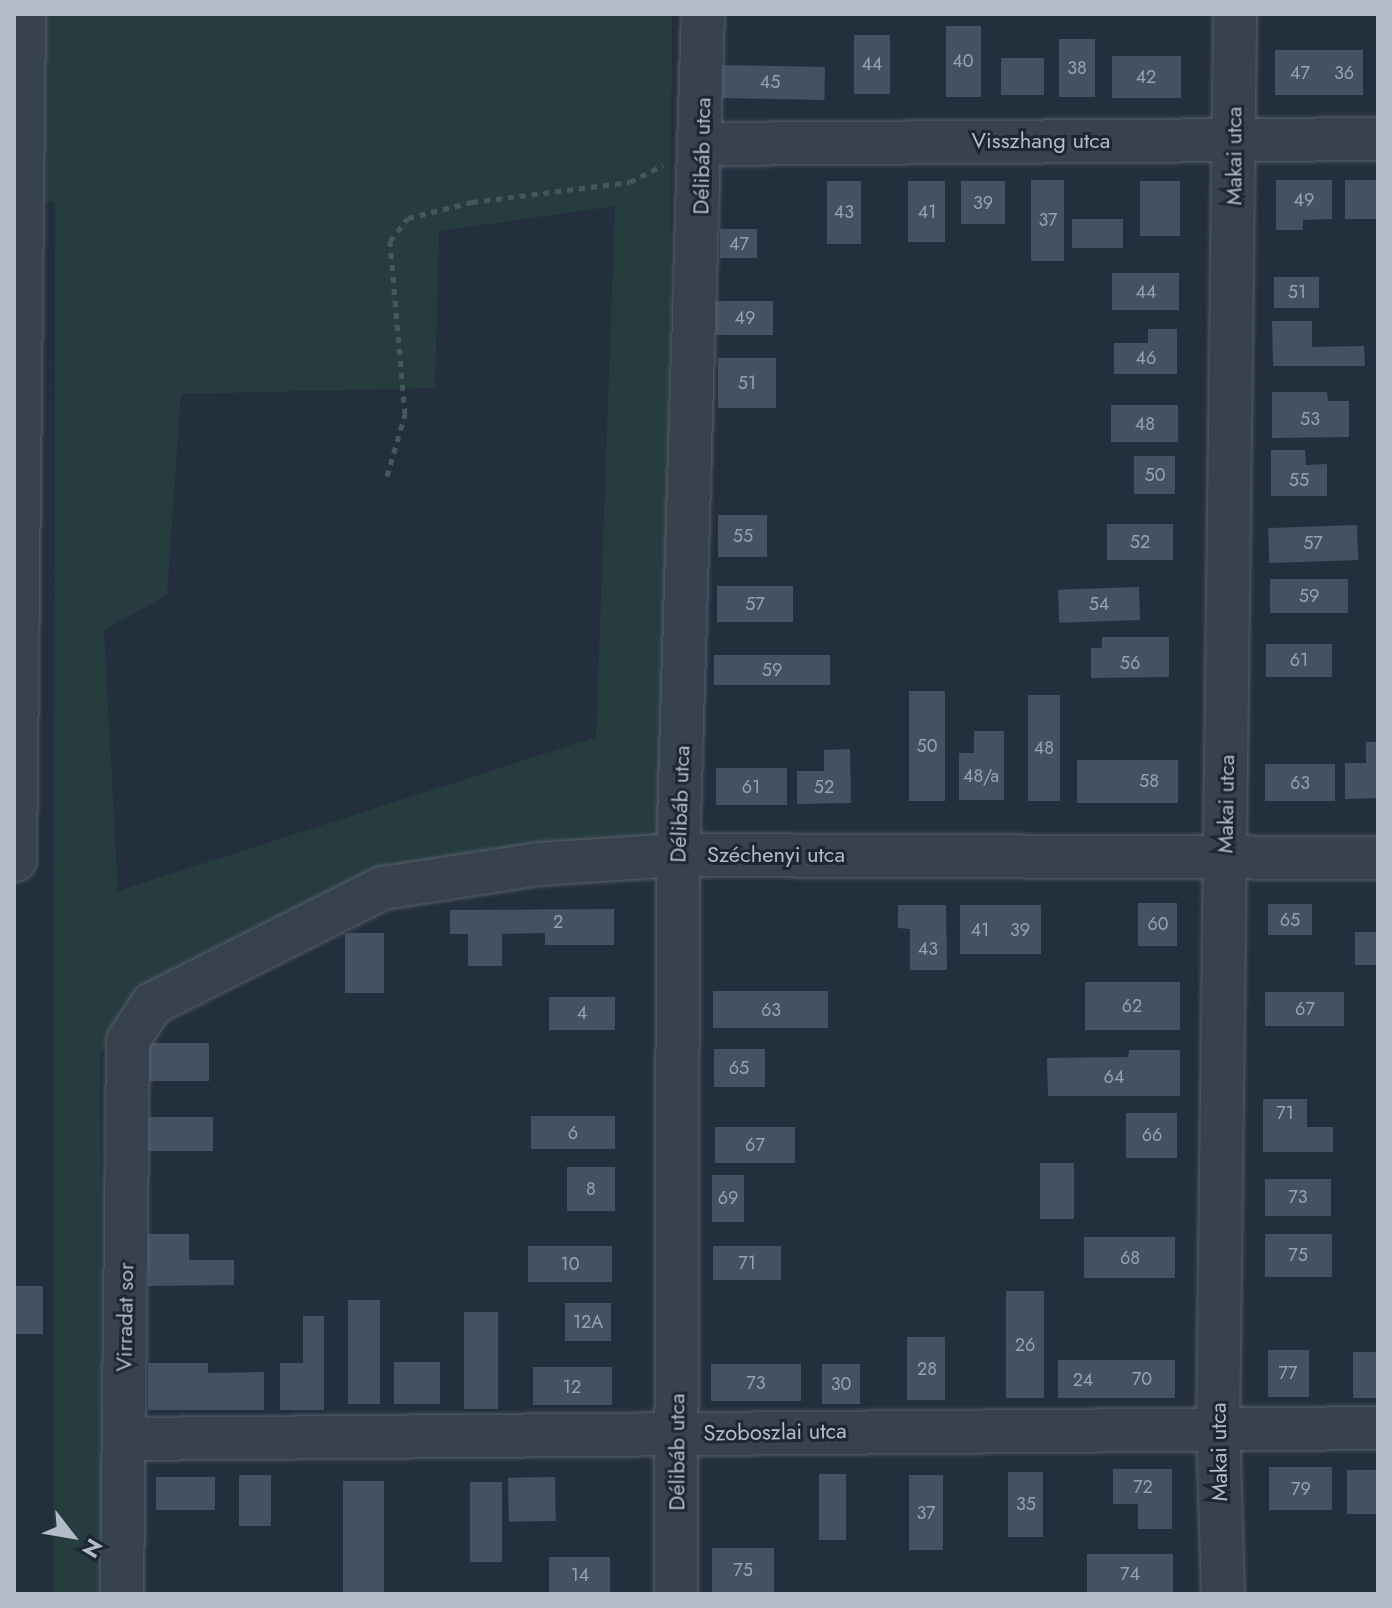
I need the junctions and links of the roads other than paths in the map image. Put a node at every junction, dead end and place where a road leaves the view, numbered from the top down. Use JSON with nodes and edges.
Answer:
{"nodes":[{"id":1,"x":24,"y":14,"type":"edge"},
{"id":2,"x":703,"y":14,"type":"edge"},
{"id":3,"x":1235,"y":14,"type":"edge"},
{"id":4,"x":1378,"y":139,"type":"edge"},
{"id":5,"x":1235,"y":140,"type":"junction"},
{"id":6,"x":703,"y":144,"type":"junction"},
{"id":7,"x":18,"y":213,"type":"edge"},
{"id":8,"x":678,"y":855,"type":"junction"},
{"id":9,"x":1225,"y":858,"type":"junction"},
{"id":10,"x":1378,"y":858,"type":"edge"},
{"id":11,"x":15,"y":860,"type":"edge"},
{"id":12,"x":128,"y":1041,"type":"joint"},
{"id":13,"x":1218,"y":1428,"type":"junction"},
{"id":14,"x":1378,"y":1428,"type":"edge"},
{"id":15,"x":678,"y":1433,"type":"junction"},
{"id":16,"x":124,"y":1439,"type":"junction"},
{"id":17,"x":122,"y":1594,"type":"edge"},
{"id":18,"x":676,"y":1594,"type":"edge"},
{"id":19,"x":1223,"y":1594,"type":"edge"}],
"edges":[{"from":1,"to":7,"type":"street"},
{"from":2,"to":6,"type":"street","name":"Délibáb utca"},
{"from":3,"to":5,"type":"street","name":"Makai utca"},
{"from":4,"to":5,"type":"street","name":"Visszhang utca"},
{"from":5,"to":6,"type":"street","name":"Visszhang utca"},
{"from":5,"to":9,"type":"street","name":"Makai utca"},
{"from":6,"to":8,"type":"street","name":"Délibáb utca"},
{"from":7,"to":11,"type":"street"},
{"from":8,"to":9,"type":"street","name":"Széchenyi utca"},
{"from":8,"to":12,"type":"street","name":"Széchenyi utca"},
{"from":8,"to":15,"type":"street","name":"Délibáb utca"},
{"from":9,"to":10,"type":"street","name":"Széchenyi utca"},
{"from":9,"to":13,"type":"street","name":"Makai utca"},
{"from":12,"to":16,"type":"street","name":"Virradat sor"},
{"from":13,"to":14,"type":"street","name":"Szoboszlai utca"},
{"from":13,"to":15,"type":"street","name":"Szoboszlai utca"},
{"from":13,"to":19,"type":"street","name":"Makai utca"},
{"from":15,"to":16,"type":"street","name":"Szoboszlai utca"},
{"from":15,"to":18,"type":"street","name":"Délibáb utca"},
{"from":16,"to":17,"type":"street","name":"Virradat sor"}]}
